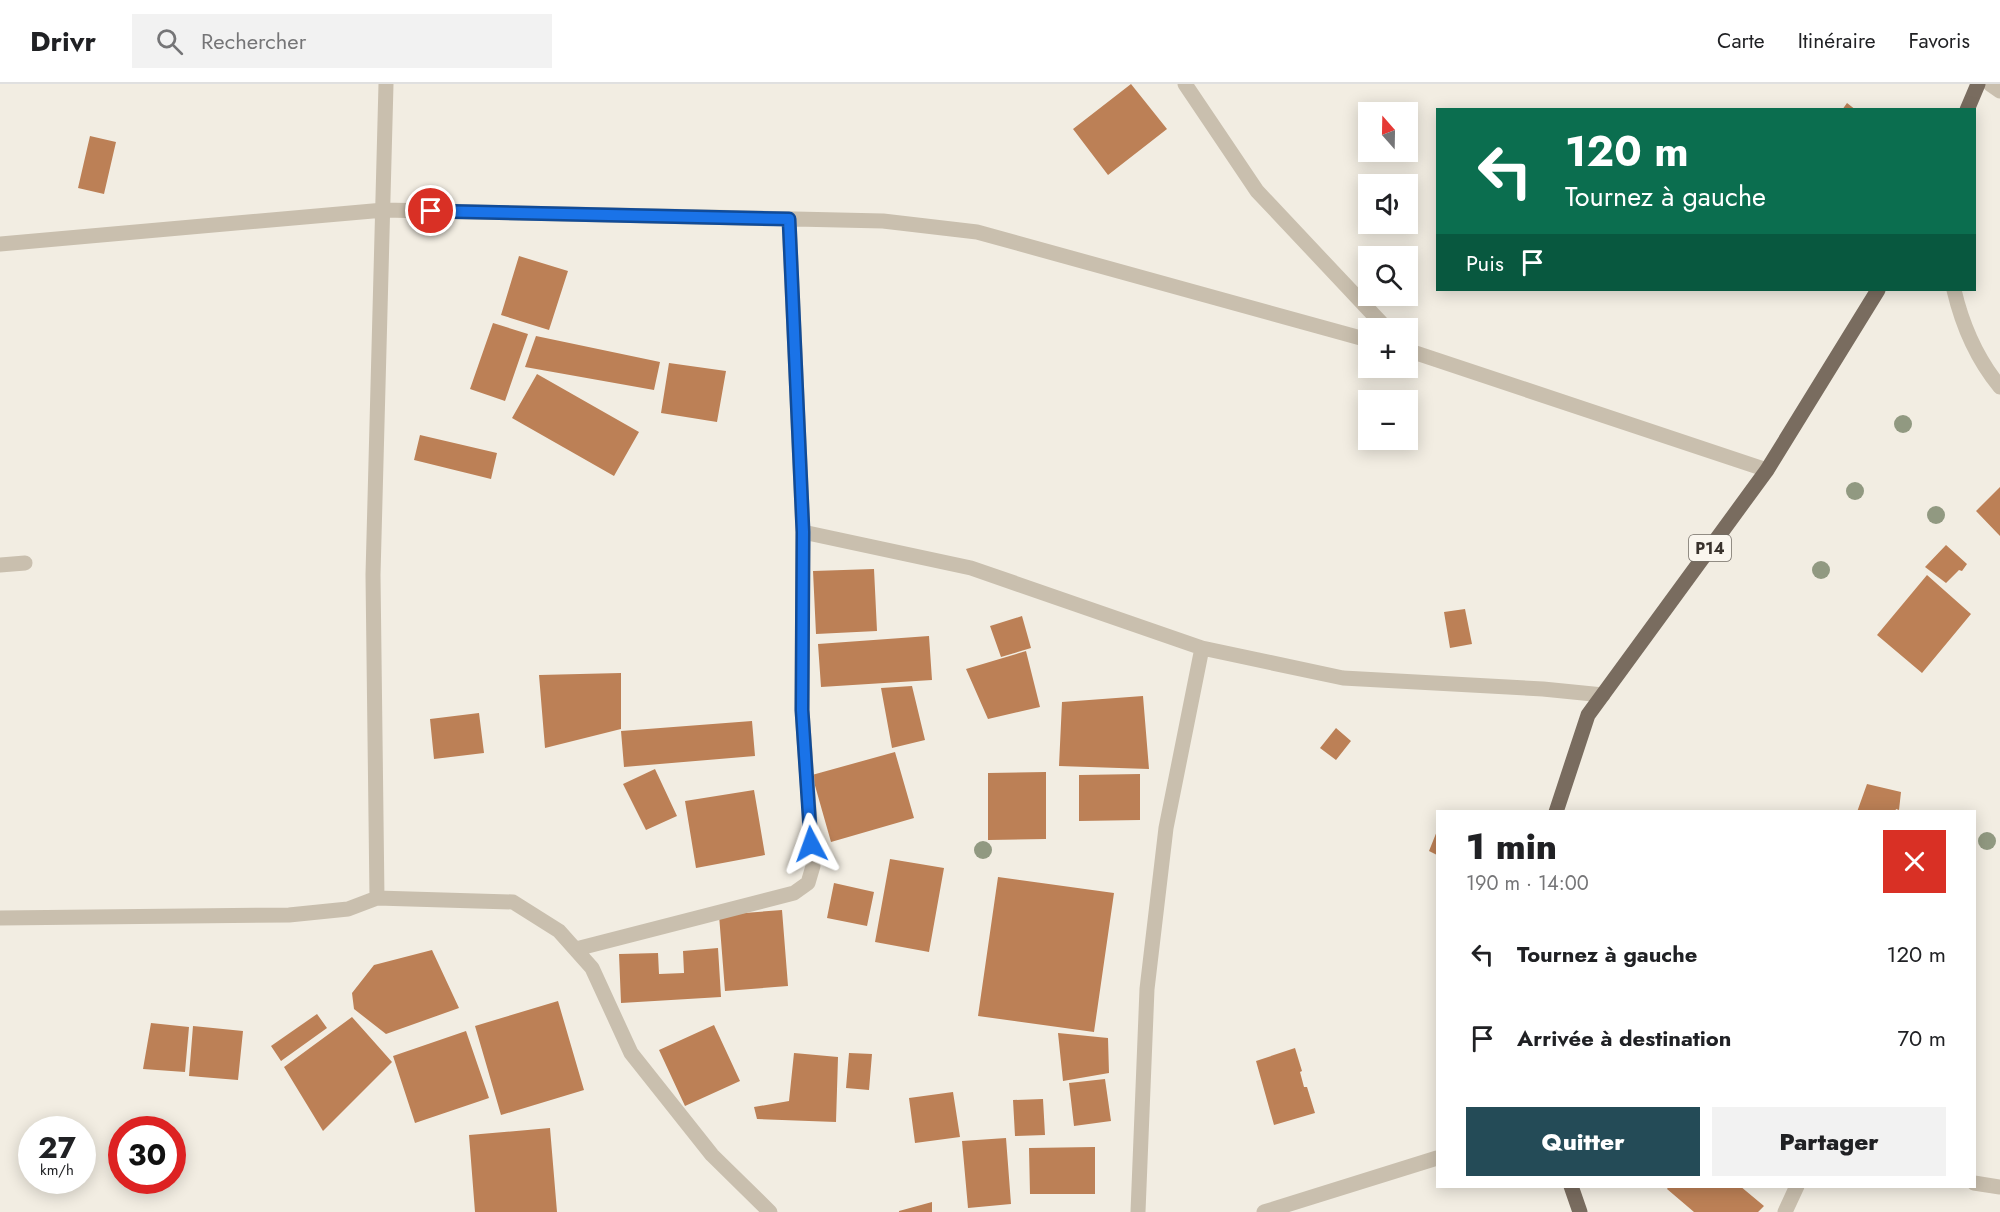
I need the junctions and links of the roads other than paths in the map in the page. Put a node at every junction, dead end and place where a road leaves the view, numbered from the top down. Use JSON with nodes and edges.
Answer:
{"nodes":[{"id":1,"x":386,"y":84,"type":"edge"},
{"id":2,"x":1185,"y":84,"type":"edge"},
{"id":3,"x":1978,"y":84,"type":"edge"},
{"id":4,"x":1990,"y":84,"type":"edge"},
{"id":5,"x":2000,"y":91,"type":"edge"},
{"id":6,"x":1968,"y":108,"type":"edge"},
{"id":7,"x":384,"y":210,"type":"junction"},
{"id":8,"x":789,"y":219,"type":"junction"},
{"id":9,"x":0,"y":244,"type":"edge"},
{"id":10,"x":1877,"y":291,"type":"edge"},
{"id":11,"x":1954,"y":291,"type":"edge"},
{"id":12,"x":1377,"y":318,"type":"edge"},
{"id":13,"x":1358,"y":337,"type":"edge"},
{"id":14,"x":1418,"y":354,"type":"edge"},
{"id":15,"x":2000,"y":387,"type":"edge"},
{"id":16,"x":1767,"y":470,"type":"junction"},
{"id":17,"x":803,"y":532,"type":"junction"},
{"id":18,"x":25,"y":563,"type":"dead end"},
{"id":19,"x":0,"y":566,"type":"edge"},
{"id":20,"x":1202,"y":648,"type":"junction"},
{"id":21,"x":1603,"y":695,"type":"junction"},
{"id":22,"x":1557,"y":810,"type":"edge"},
{"id":23,"x":377,"y":898,"type":"junction"},
{"id":24,"x":0,"y":918,"type":"edge"},
{"id":25,"x":576,"y":950,"type":"junction"},
{"id":26,"x":1436,"y":1158,"type":"edge"},
{"id":27,"x":1976,"y":1183,"type":"edge"},
{"id":28,"x":2000,"y":1187,"type":"edge"},
{"id":29,"x":1572,"y":1188,"type":"edge"},
{"id":30,"x":1796,"y":1188,"type":"edge"},
{"id":31,"x":770,"y":1212,"type":"edge"},
{"id":32,"x":1138,"y":1212,"type":"edge"},
{"id":33,"x":1264,"y":1212,"type":"edge"},
{"id":34,"x":1580,"y":1212,"type":"edge"},
{"id":35,"x":1785,"y":1212,"type":"edge"}],
"edges":[{"from":1,"to":7,"type":"street"},
{"from":2,"to":12,"type":"street"},
{"from":3,"to":6,"type":"main road"},
{"from":4,"to":5,"type":"street"},
{"from":7,"to":8,"type":"street"},
{"from":7,"to":9,"type":"street"},
{"from":7,"to":23,"type":"street"},
{"from":8,"to":13,"type":"street"},
{"from":8,"to":17,"type":"street"},
{"from":10,"to":16,"type":"main road","number":"P14"},
{"from":11,"to":15,"type":"street"},
{"from":14,"to":16,"type":"street"},
{"from":16,"to":21,"type":"main road","number":"P14"},
{"from":17,"to":20,"type":"street"},
{"from":17,"to":25,"type":"street"},
{"from":18,"to":19,"type":"street"},
{"from":20,"to":21,"type":"street"},
{"from":20,"to":32,"type":"street"},
{"from":21,"to":22,"type":"main road","number":"P14"},
{"from":23,"to":24,"type":"street"},
{"from":23,"to":25,"type":"street"},
{"from":25,"to":31,"type":"street"},
{"from":26,"to":33,"type":"street"},
{"from":27,"to":28,"type":"street"},
{"from":29,"to":34,"type":"main road"},
{"from":30,"to":35,"type":"street"}]}
